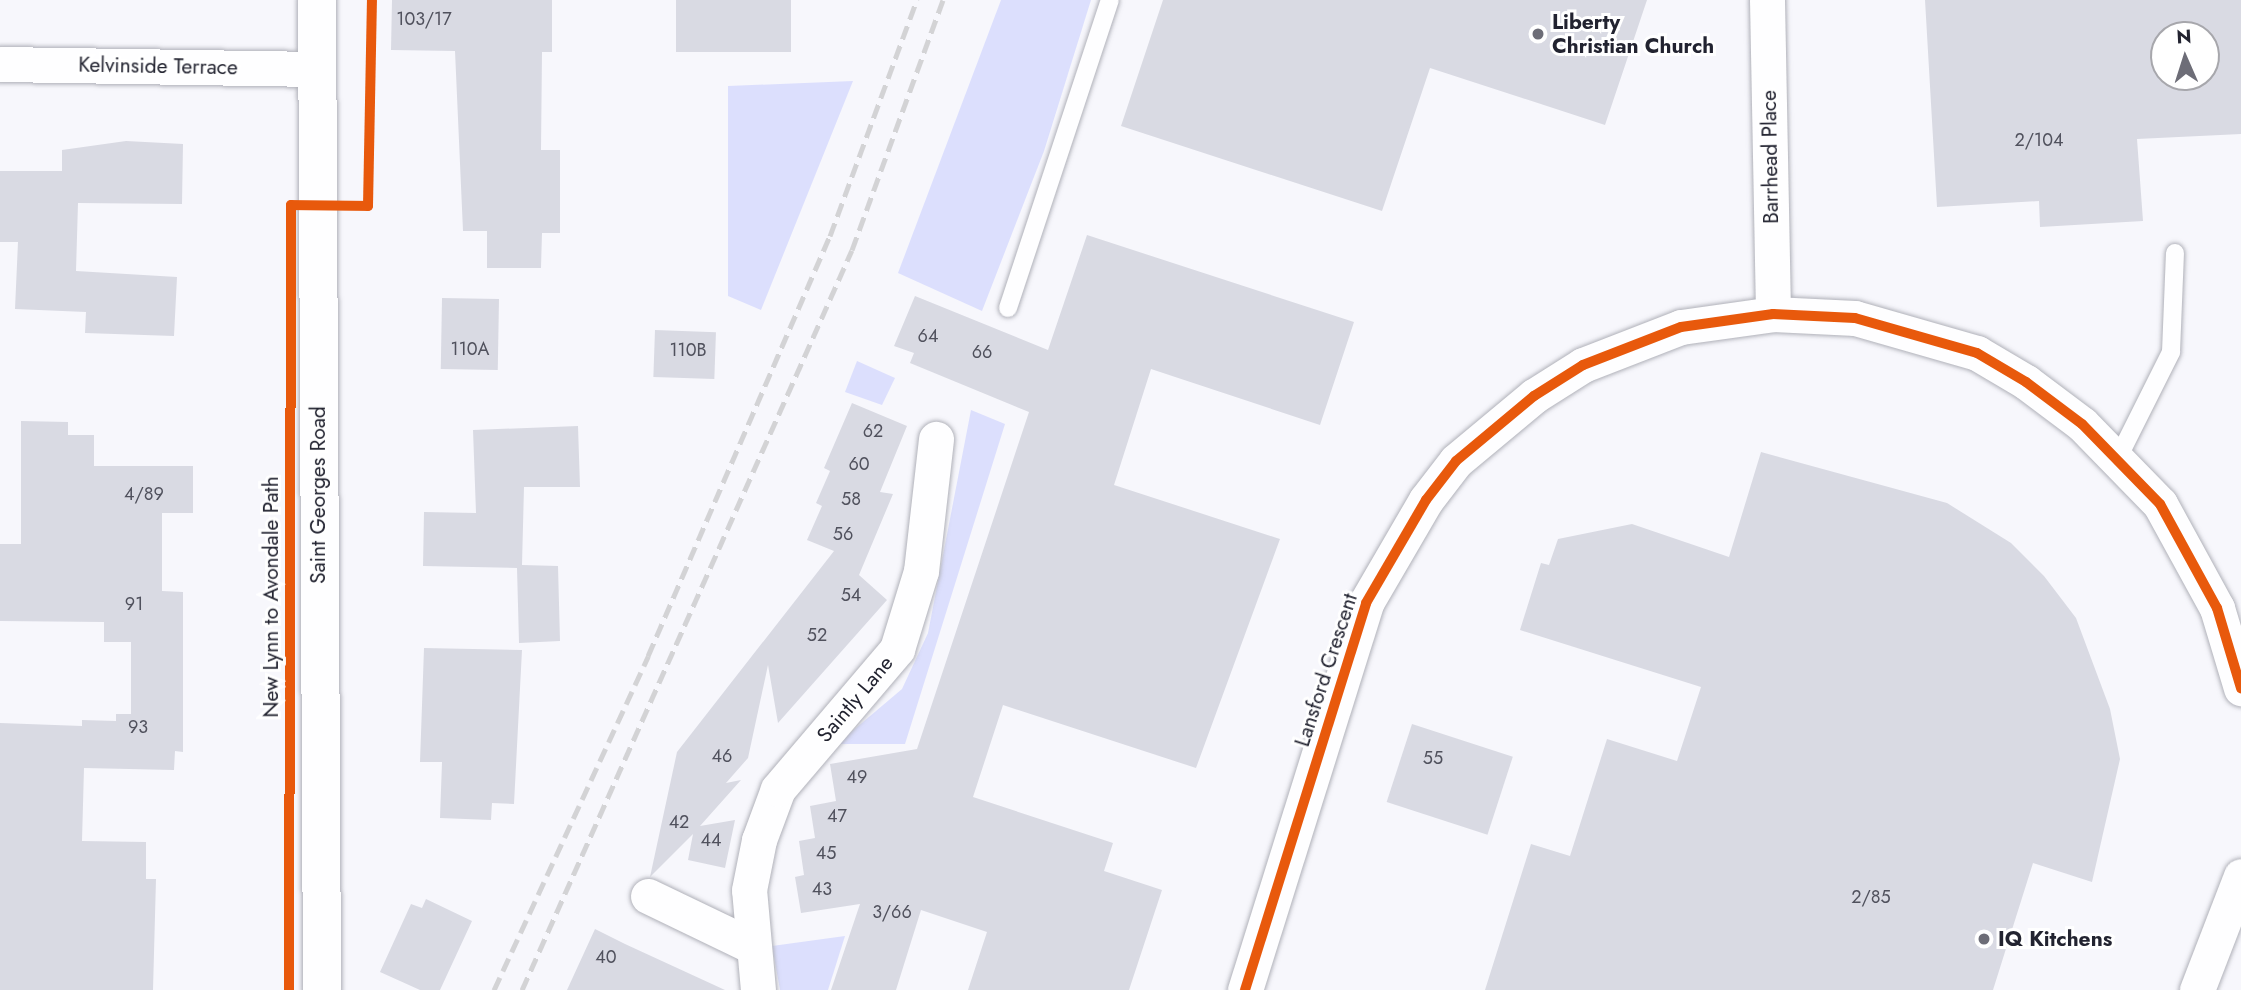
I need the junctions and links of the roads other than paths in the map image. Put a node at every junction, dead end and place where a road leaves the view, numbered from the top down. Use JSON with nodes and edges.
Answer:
{"nodes":[{"id":1,"x":317,"y":0,"type":"edge"},
{"id":2,"x":1110,"y":0,"type":"edge"},
{"id":3,"x":1767,"y":0,"type":"edge"},
{"id":4,"x":0,"y":64,"type":"edge"},
{"id":5,"x":316,"y":69,"type":"junction"},
{"id":6,"x":2175,"y":253,"type":"dead end"},
{"id":7,"x":1008,"y":308,"type":"dead end"},
{"id":8,"x":1773,"y":314,"type":"junction"},
{"id":9,"x":936,"y":439,"type":"dead end"},
{"id":10,"x":2118,"y":458,"type":"junction"},
{"id":11,"x":2241,"y":688,"type":"edge"},
{"id":12,"x":2241,"y":876,"type":"edge"},
{"id":13,"x":648,"y":896,"type":"dead end"},
{"id":14,"x":752,"y":946,"type":"junction"},
{"id":15,"x":322,"y":990,"type":"edge"},
{"id":16,"x":758,"y":990,"type":"edge"},
{"id":17,"x":1245,"y":990,"type":"edge"},
{"id":18,"x":2197,"y":990,"type":"edge"}],
"edges":[{"from":1,"to":5,"type":"main road","name":"Saint Georges Road"},
{"from":2,"to":7,"type":"lane"},
{"from":3,"to":8,"type":"street","name":"Barrhead Place"},
{"from":4,"to":5,"type":"street","name":"Kelvinside Terrace"},
{"from":5,"to":15,"type":"main road","name":"Saint Georges Road"},
{"from":6,"to":10,"type":"lane"},
{"from":8,"to":10,"type":"street","name":"Lansford Crescent"},
{"from":8,"to":17,"type":"street","name":"Lansford Crescent"},
{"from":9,"to":14,"type":"street","name":"Saintly Lane"},
{"from":10,"to":11,"type":"street","name":"Lansford Crescent"},
{"from":12,"to":18,"type":"street"},
{"from":13,"to":14,"type":"street"},
{"from":14,"to":16,"type":"street","name":"Saintly Lane"}]}
